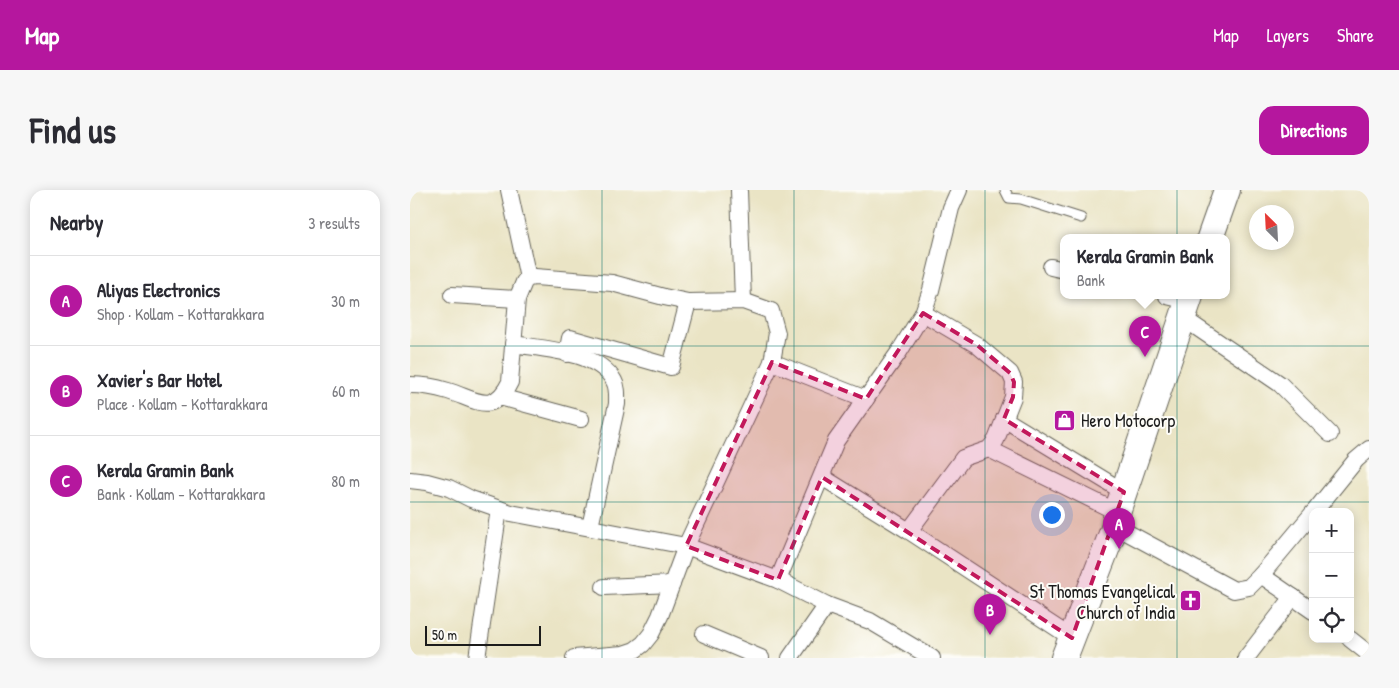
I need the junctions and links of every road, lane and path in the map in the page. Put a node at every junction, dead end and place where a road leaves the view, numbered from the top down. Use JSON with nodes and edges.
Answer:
{"nodes":[{"id":1,"x":509,"y":190,"type":"edge"},
{"id":2,"x":739,"y":190,"type":"edge"},
{"id":3,"x":959,"y":190,"type":"edge"},
{"id":4,"x":1006,"y":190,"type":"edge"},
{"id":5,"x":1227,"y":190,"type":"edge"},
{"id":6,"x":1080,"y":218,"type":"dead end"},
{"id":7,"x":1211,"y":234,"type":"edge"},
{"id":8,"x":528,"y":278,"type":"junction"},
{"id":9,"x":452,"y":296,"type":"dead end"},
{"id":10,"x":516,"y":299,"type":"junction"},
{"id":11,"x":743,"y":301,"type":"junction"},
{"id":12,"x":688,"y":302,"type":"junction"},
{"id":13,"x":1182,"y":302,"type":"edge"},
{"id":14,"x":923,"y":313,"type":"junction"},
{"id":15,"x":513,"y":344,"type":"junction"},
{"id":16,"x":567,"y":354,"type":"junction"},
{"id":17,"x":772,"y":362,"type":"junction"},
{"id":18,"x":410,"y":385,"type":"edge"},
{"id":19,"x":500,"y":397,"type":"junction"},
{"id":20,"x":866,"y":399,"type":"junction"},
{"id":21,"x":581,"y":419,"type":"dead end"},
{"id":22,"x":1004,"y":419,"type":"junction"},
{"id":23,"x":1330,"y":434,"type":"dead end"},
{"id":24,"x":989,"y":449,"type":"junction"},
{"id":25,"x":1369,"y":449,"type":"edge"},
{"id":26,"x":822,"y":477,"type":"junction"},
{"id":27,"x":410,"y":480,"type":"edge"},
{"id":28,"x":1316,"y":508,"type":"edge"},
{"id":29,"x":499,"y":509,"type":"junction"},
{"id":30,"x":1119,"y":510,"type":"junction"},
{"id":31,"x":1309,"y":517,"type":"edge"},
{"id":32,"x":590,"y":527,"type":"junction"},
{"id":33,"x":909,"y":531,"type":"junction"},
{"id":34,"x":686,"y":546,"type":"junction"},
{"id":35,"x":1262,"y":575,"type":"junction"},
{"id":36,"x":778,"y":580,"type":"junction"},
{"id":37,"x":672,"y":584,"type":"junction"},
{"id":38,"x":604,"y":587,"type":"dead end"},
{"id":39,"x":1293,"y":597,"type":"junction"},
{"id":40,"x":827,"y":604,"type":"junction"},
{"id":41,"x":1309,"y":608,"type":"edge"},
{"id":42,"x":704,"y":634,"type":"dead end"},
{"id":43,"x":1354,"y":642,"type":"edge"},
{"id":44,"x":1068,"y":648,"type":"edge"},
{"id":45,"x":1369,"y":654,"type":"edge"},
{"id":46,"x":477,"y":658,"type":"edge"},
{"id":47,"x":574,"y":658,"type":"edge"},
{"id":48,"x":761,"y":658,"type":"edge"},
{"id":49,"x":790,"y":658,"type":"edge"},
{"id":50,"x":932,"y":658,"type":"edge"},
{"id":51,"x":1246,"y":658,"type":"edge"}],
"edges":[{"from":1,"to":8,"type":"street"},
{"from":2,"to":11,"type":"street"},
{"from":3,"to":14,"type":"street"},
{"from":4,"to":6,"type":"lane"},
{"from":5,"to":7,"type":"main road"},
{"from":8,"to":10,"type":"street"},
{"from":8,"to":12,"type":"street"},
{"from":9,"to":10,"type":"street"},
{"from":10,"to":15,"type":"street"},
{"from":11,"to":12,"type":"street"},
{"from":11,"to":17,"type":"street"},
{"from":12,"to":16,"type":"street"},
{"from":13,"to":23,"type":"street"},
{"from":13,"to":30,"type":"main road"},
{"from":14,"to":20,"type":"street"},
{"from":14,"to":22,"type":"street"},
{"from":15,"to":16,"type":"street"},
{"from":15,"to":19,"type":"street"},
{"from":16,"to":32,"type":"street"},
{"from":17,"to":20,"type":"street"},
{"from":17,"to":34,"type":"street"},
{"from":18,"to":19,"type":"street"},
{"from":19,"to":21,"type":"street"},
{"from":20,"to":26,"type":"street"},
{"from":22,"to":24,"type":"street"},
{"from":22,"to":30,"type":"street"},
{"from":24,"to":30,"type":"street"},
{"from":24,"to":33,"type":"street"},
{"from":25,"to":28,"type":"street"},
{"from":26,"to":33,"type":"street"},
{"from":26,"to":36,"type":"street"},
{"from":27,"to":29,"type":"street"},
{"from":29,"to":32,"type":"street"},
{"from":29,"to":46,"type":"street"},
{"from":30,"to":35,"type":"street"},
{"from":30,"to":44,"type":"main road"},
{"from":31,"to":35,"type":"street"},
{"from":32,"to":34,"type":"street"},
{"from":33,"to":44,"type":"street"},
{"from":34,"to":36,"type":"street"},
{"from":34,"to":37,"type":"street"},
{"from":35,"to":39,"type":"street"},
{"from":36,"to":40,"type":"street"},
{"from":37,"to":38,"type":"street"},
{"from":37,"to":47,"type":"street"},
{"from":39,"to":41,"type":"street"},
{"from":39,"to":51,"type":"street"},
{"from":40,"to":49,"type":"street"},
{"from":40,"to":50,"type":"street"},
{"from":42,"to":48,"type":"street"},
{"from":43,"to":45,"type":"street"}]}
